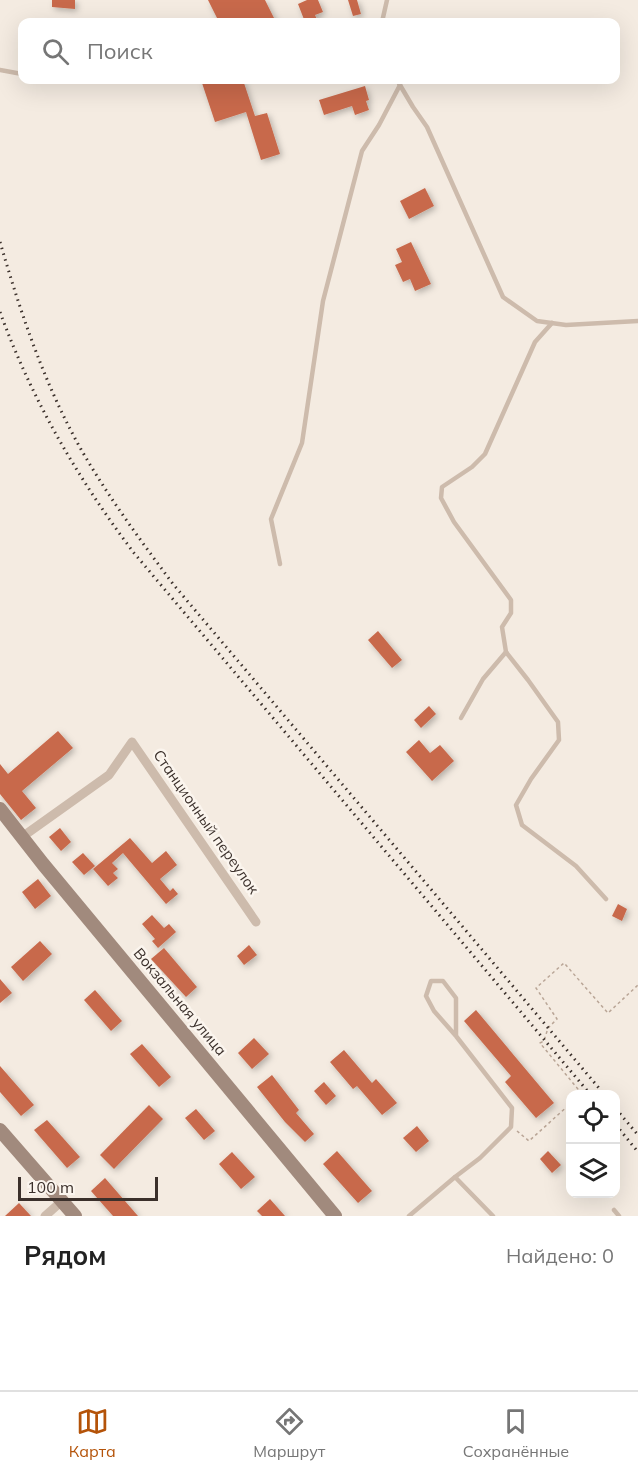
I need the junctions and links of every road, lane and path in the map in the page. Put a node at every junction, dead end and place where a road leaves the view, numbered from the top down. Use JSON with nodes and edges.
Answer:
{"nodes":[{"id":1,"x":387,"y":0,"type":"edge"},
{"id":2,"x":383,"y":18,"type":"edge"},
{"id":3,"x":0,"y":70,"type":"edge"},
{"id":4,"x":18,"y":73,"type":"edge"},
{"id":5,"x":397,"y":84,"type":"edge"},
{"id":6,"x":399,"y":84,"type":"edge"},
{"id":7,"x":638,"y":321,"type":"edge"},
{"id":8,"x":552,"y":323,"type":"junction"},
{"id":9,"x":280,"y":564,"type":"dead end"},
{"id":10,"x":506,"y":652,"type":"junction"},
{"id":11,"x":461,"y":718,"type":"dead end"},
{"id":12,"x":0,"y":809,"type":"edge"},
{"id":13,"x":22,"y":837,"type":"junction"},
{"id":14,"x":606,"y":899,"type":"dead end"},
{"id":15,"x":256,"y":922,"type":"dead end"},
{"id":16,"x":638,"y":985,"type":"edge"},
{"id":17,"x":456,"y":1036,"type":"junction"},
{"id":18,"x":578,"y":1090,"type":"edge"},
{"id":19,"x":566,"y":1108,"type":"edge"},
{"id":20,"x":511,"y":1127,"type":"junction"},
{"id":21,"x":0,"y":1130,"type":"edge"},
{"id":22,"x":455,"y":1177,"type":"junction"},
{"id":23,"x":62,"y":1201,"type":"junction"},
{"id":24,"x":614,"y":1210,"type":"dead end"},
{"id":25,"x":45,"y":1216,"type":"edge"},
{"id":26,"x":75,"y":1216,"type":"edge"},
{"id":27,"x":335,"y":1216,"type":"edge"},
{"id":28,"x":409,"y":1216,"type":"edge"},
{"id":29,"x":493,"y":1216,"type":"edge"},
{"id":30,"x":619,"y":1216,"type":"edge"}],
"edges":[{"from":1,"to":2,"type":"lane"},
{"from":3,"to":4,"type":"lane"},
{"from":5,"to":9,"type":"lane"},
{"from":6,"to":8,"type":"lane"},
{"from":7,"to":8,"type":"lane"},
{"from":8,"to":10,"type":"lane"},
{"from":10,"to":11,"type":"lane"},
{"from":10,"to":14,"type":"lane"},
{"from":12,"to":13,"type":"street","name":"Вокзальная улица"},
{"from":13,"to":15,"type":"street","name":"Станционный переулок"},
{"from":13,"to":27,"type":"street","name":"Вокзальная улица"},
{"from":16,"to":18,"type":"path"},
{"from":17,"to":17,"type":"lane"},
{"from":17,"to":20,"type":"lane"},
{"from":19,"to":20,"type":"path"},
{"from":20,"to":22,"type":"lane"},
{"from":21,"to":23,"type":"street"},
{"from":22,"to":28,"type":"lane"},
{"from":22,"to":29,"type":"lane"},
{"from":23,"to":25,"type":"street"},
{"from":23,"to":26,"type":"street"},
{"from":24,"to":30,"type":"lane"}]}
